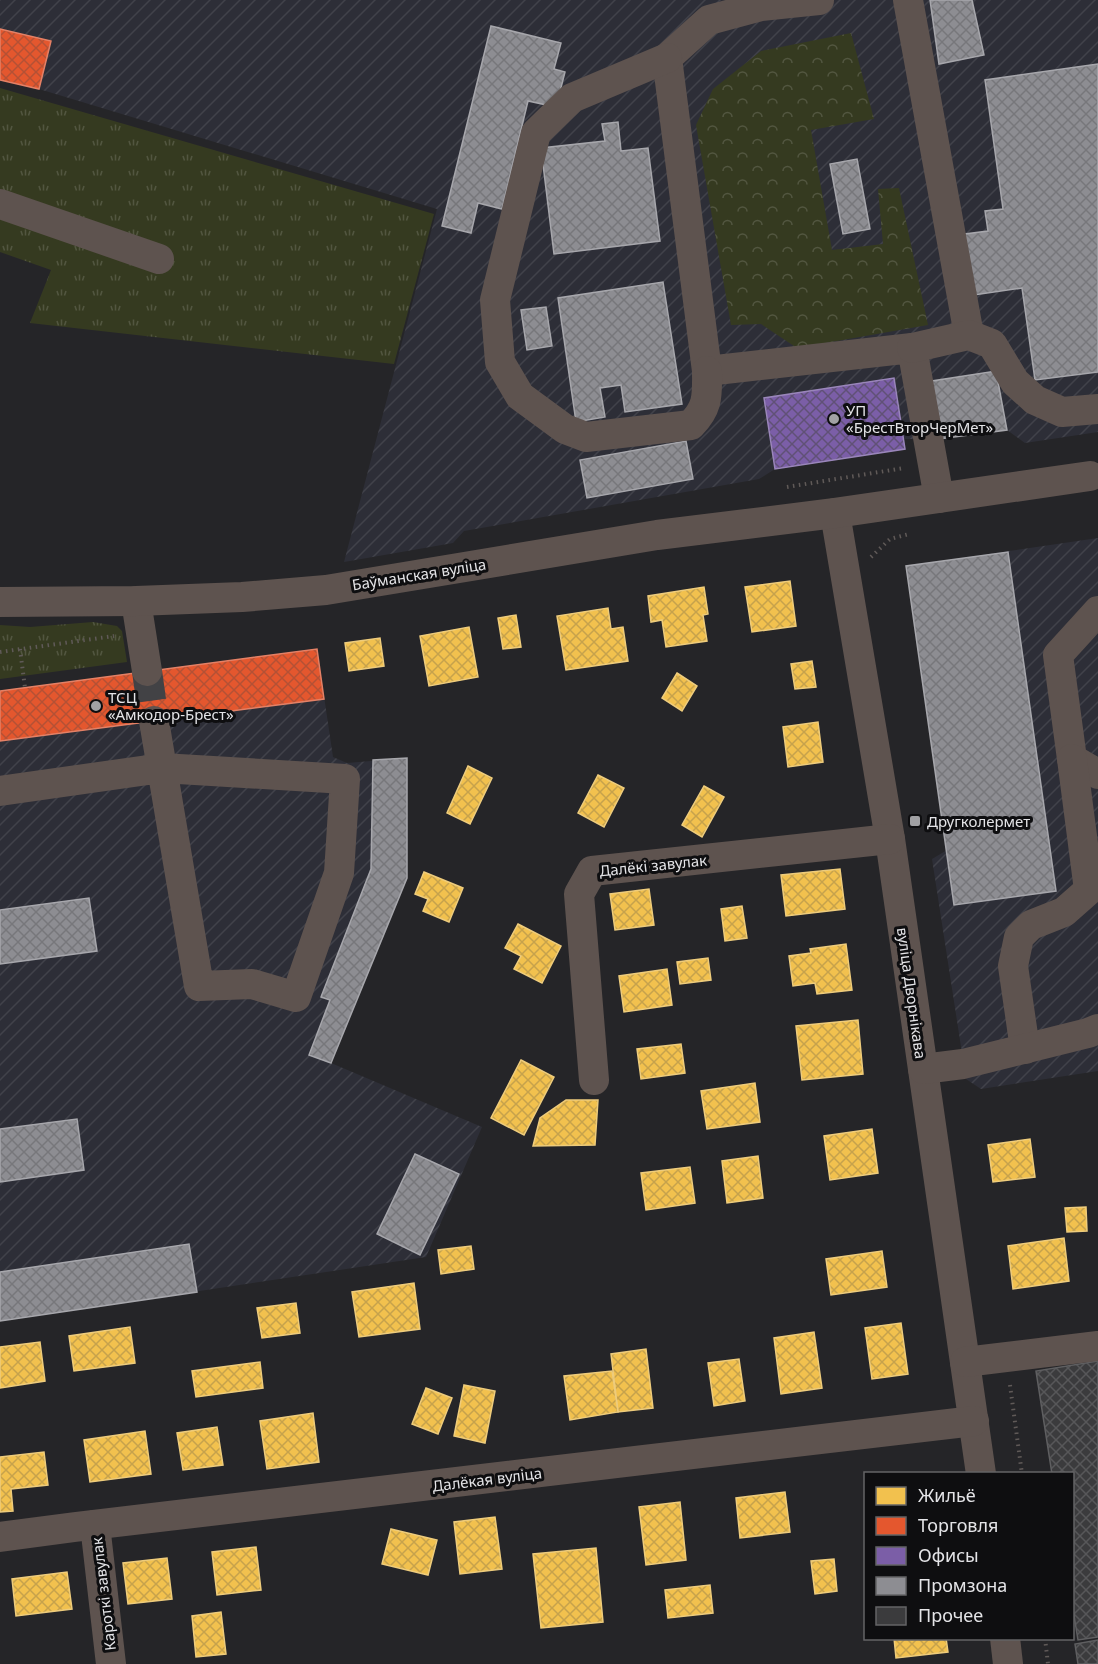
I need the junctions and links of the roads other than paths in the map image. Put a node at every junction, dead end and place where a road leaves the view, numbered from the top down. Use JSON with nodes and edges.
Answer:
{"nodes":[{"id":1,"x":819,"y":0,"type":"edge"},
{"id":2,"x":908,"y":0,"type":"edge"},
{"id":3,"x":667,"y":58,"type":"junction"},
{"id":4,"x":0,"y":204,"type":"edge"},
{"id":5,"x":159,"y":259,"type":"dead end"},
{"id":6,"x":969,"y":335,"type":"junction"},
{"id":7,"x":912,"y":348,"type":"junction"},
{"id":8,"x":706,"y":371,"type":"junction"},
{"id":9,"x":1098,"y":409,"type":"edge"},
{"id":10,"x":1090,"y":476,"type":"dead end"},
{"id":11,"x":939,"y":498,"type":"junction"},
{"id":12,"x":835,"y":513,"type":"junction"},
{"id":13,"x":136,"y":601,"type":"junction"},
{"id":14,"x":0,"y":602,"type":"edge"},
{"id":15,"x":1098,"y":611,"type":"edge"},
{"id":16,"x":147,"y":672,"type":"tunnel mouth"},
{"id":17,"x":154,"y":721,"type":"tunnel mouth"},
{"id":18,"x":1072,"y":759,"type":"junction"},
{"id":19,"x":162,"y":768,"type":"junction"},
{"id":20,"x":1098,"y":774,"type":"edge"},
{"id":21,"x":0,"y":791,"type":"edge"},
{"id":22,"x":890,"y":839,"type":"junction"},
{"id":23,"x":1098,"y":1029,"type":"edge"},
{"id":24,"x":1025,"y":1049,"type":"junction"},
{"id":25,"x":923,"y":1069,"type":"junction"},
{"id":26,"x":594,"y":1080,"type":"dead end"},
{"id":27,"x":1098,"y":1346,"type":"edge"},
{"id":28,"x":966,"y":1362,"type":"junction"},
{"id":29,"x":974,"y":1421,"type":"junction"},
{"id":30,"x":981,"y":1472,"type":"edge"},
{"id":31,"x":95,"y":1524,"type":"junction"},
{"id":32,"x":0,"y":1537,"type":"edge"},
{"id":33,"x":1005,"y":1640,"type":"edge"},
{"id":34,"x":111,"y":1664,"type":"edge"},
{"id":35,"x":1008,"y":1664,"type":"edge"}],
"edges":[{"from":1,"to":3,"type":"street"},
{"from":2,"to":6,"type":"street"},
{"from":3,"to":8,"type":"street"},
{"from":3,"to":8,"type":"street"},
{"from":4,"to":5,"type":"street"},
{"from":6,"to":7,"type":"street"},
{"from":6,"to":9,"type":"street"},
{"from":7,"to":8,"type":"street"},
{"from":7,"to":11,"type":"street"},
{"from":10,"to":11,"type":"street","name":"Баўманская вуліца"},
{"from":11,"to":12,"type":"street","name":"Баўманская вуліца"},
{"from":12,"to":13,"type":"street","name":"Баўманская вуліца"},
{"from":12,"to":22,"type":"street","name":"вуліца Дворнікава"},
{"from":13,"to":14,"type":"street","name":"Баўманская вуліца"},
{"from":13,"to":16,"type":"street"},
{"from":15,"to":18,"type":"street"},
{"from":17,"to":19,"type":"street"},
{"from":18,"to":20,"type":"street"},
{"from":18,"to":24,"type":"street"},
{"from":19,"to":19,"type":"street"},
{"from":19,"to":21,"type":"street"},
{"from":22,"to":25,"type":"street","name":"вуліца Дворнікава"},
{"from":22,"to":26,"type":"street","name":"Далёкі завулак"},
{"from":23,"to":24,"type":"street"},
{"from":24,"to":25,"type":"street"},
{"from":25,"to":28,"type":"street","name":"вуліца Дворнікава"},
{"from":27,"to":28,"type":"street"},
{"from":28,"to":29,"type":"street","name":"вуліца Дворнікава"},
{"from":29,"to":30,"type":"street","name":"вуліца Дворнікава"},
{"from":29,"to":31,"type":"street","name":"Далёкая вуліца"},
{"from":31,"to":32,"type":"street","name":"Далёкая вуліца"},
{"from":31,"to":34,"type":"street","name":"Кароткі завулак"},
{"from":33,"to":35,"type":"street"}]}
